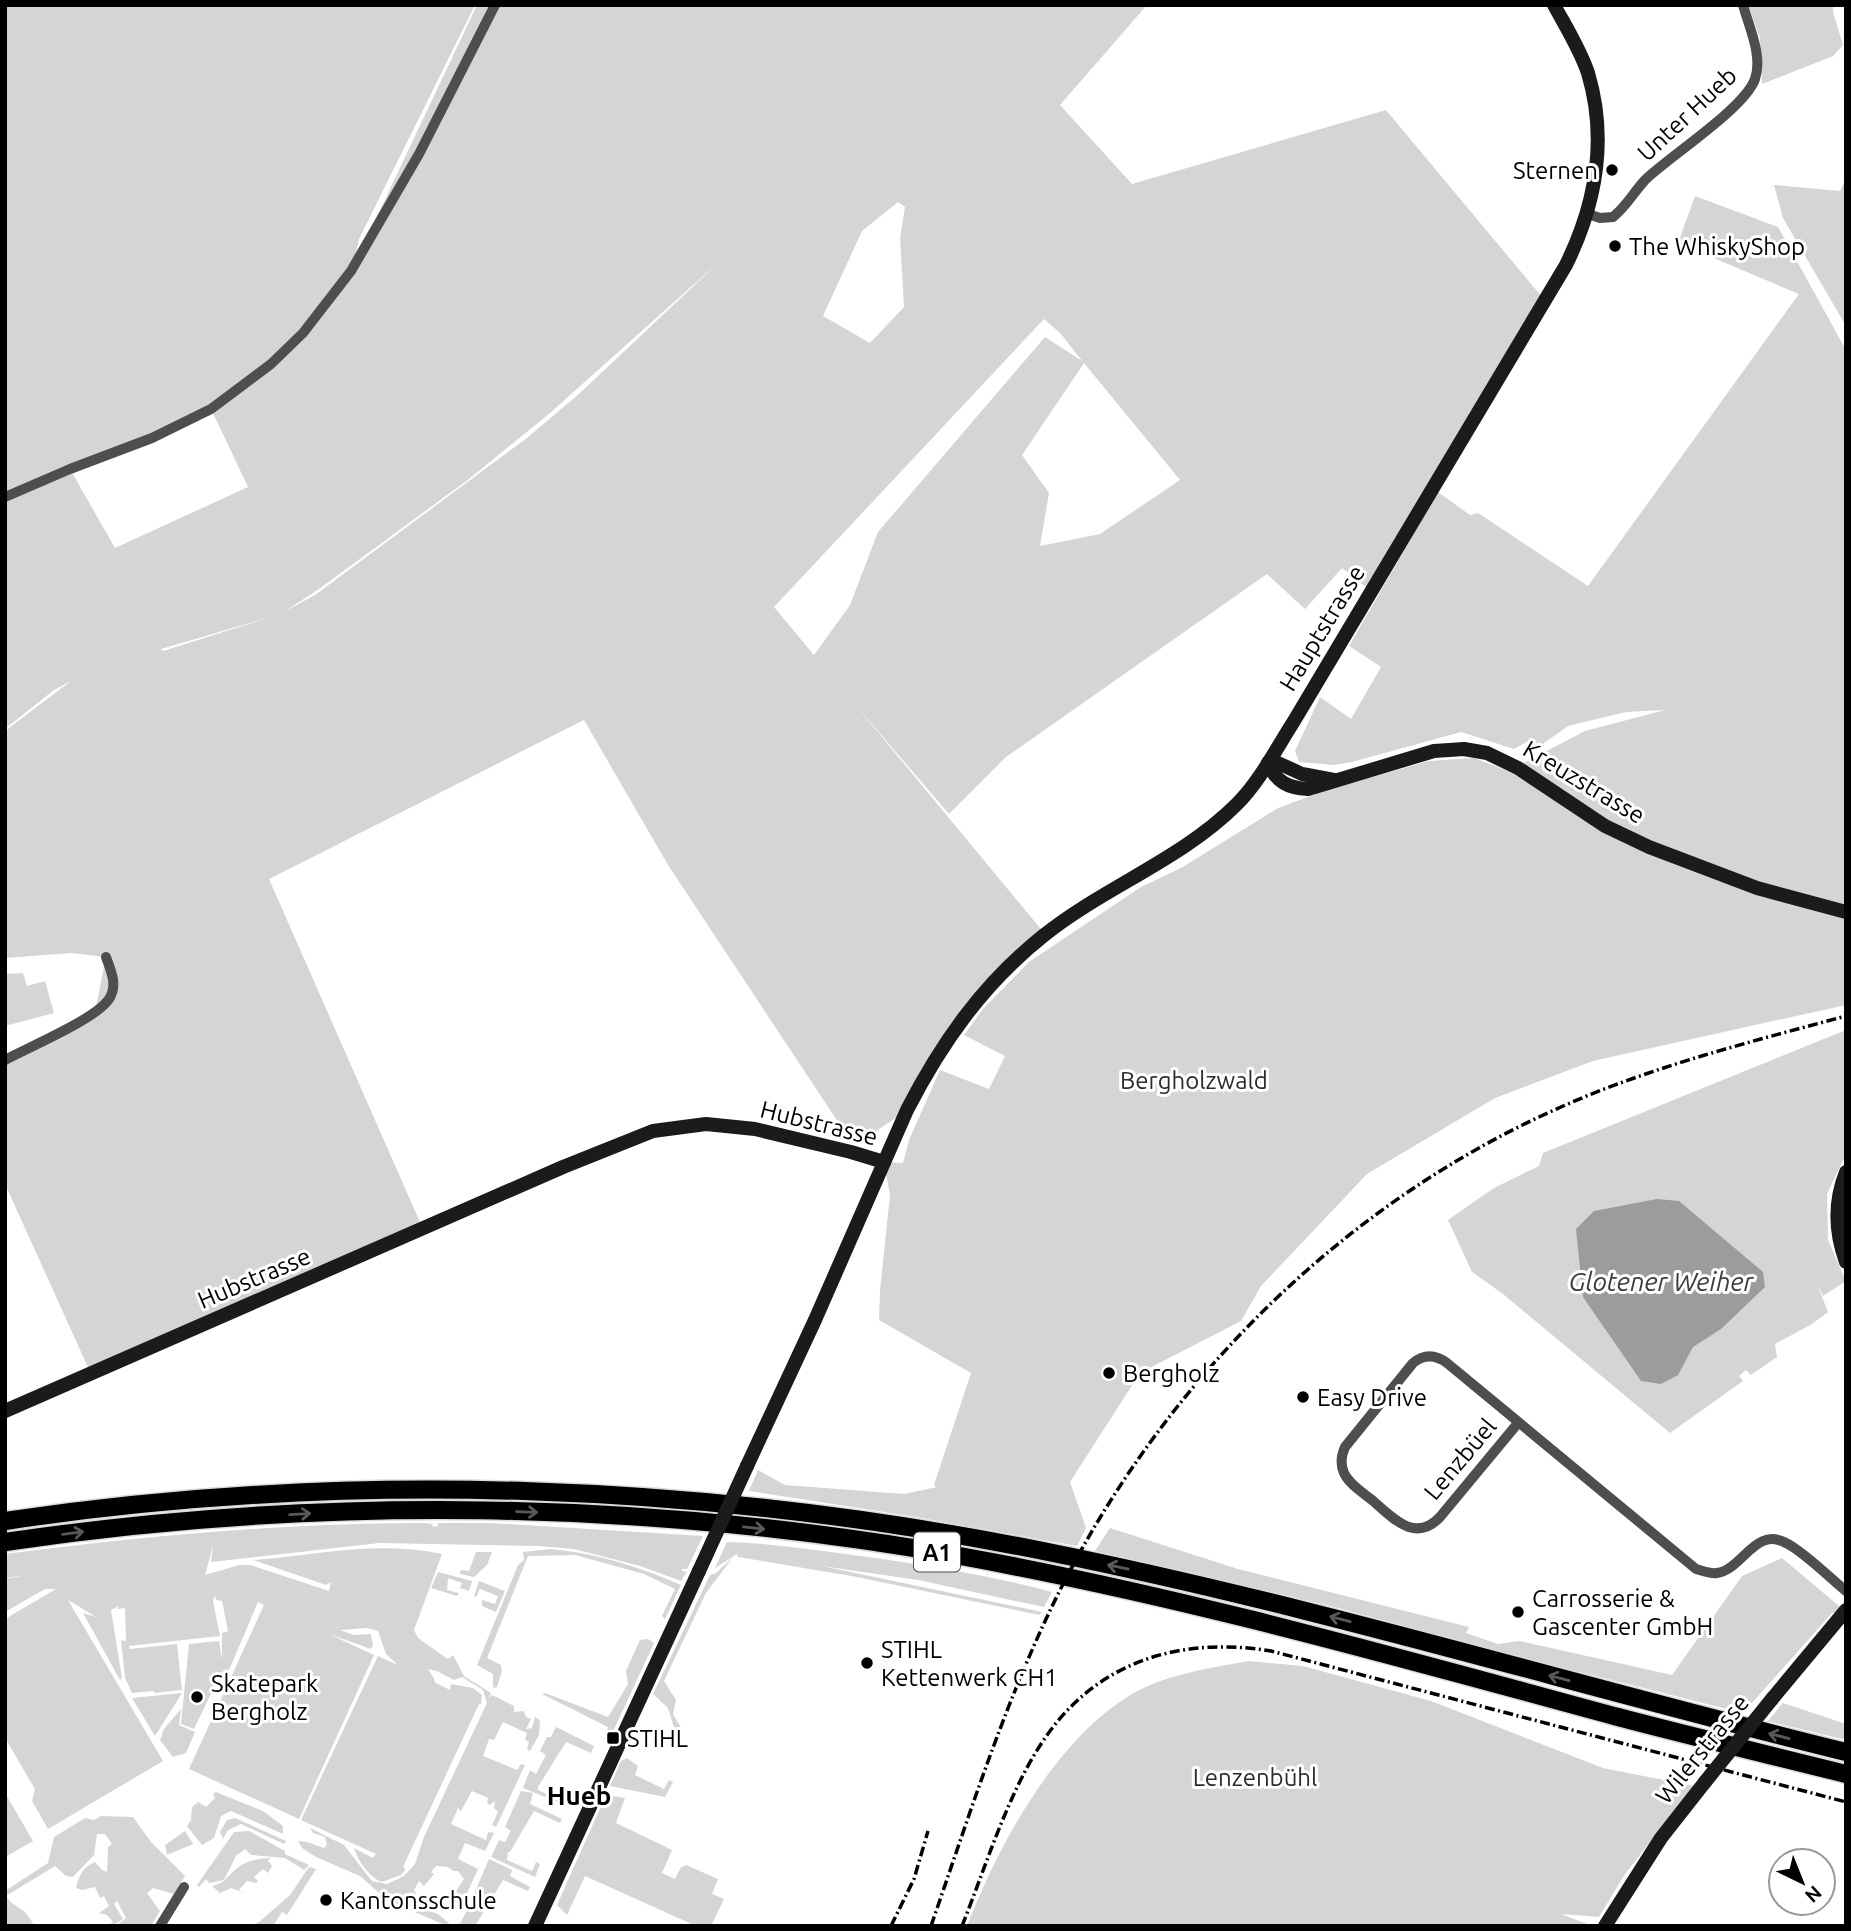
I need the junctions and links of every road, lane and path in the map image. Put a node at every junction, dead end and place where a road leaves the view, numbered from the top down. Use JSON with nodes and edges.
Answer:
{"nodes":[{"id":1,"x":495,"y":5,"type":"edge"},
{"id":2,"x":1554,"y":5,"type":"edge"},
{"id":3,"x":1743,"y":5,"type":"edge"},
{"id":4,"x":1588,"y":214,"type":"junction"},
{"id":5,"x":5,"y":497,"type":"edge"},
{"id":6,"x":1268,"y":763,"type":"junction"},
{"id":7,"x":1846,"y":912,"type":"edge"},
{"id":8,"x":106,"y":957,"type":"dead end"},
{"id":9,"x":5,"y":1060,"type":"edge"},
{"id":10,"x":884,"y":1162,"type":"junction"},
{"id":11,"x":1846,"y":1172,"type":"edge"},
{"id":12,"x":1846,"y":1262,"type":"edge"},
{"id":13,"x":6,"y":1409,"type":"edge"},
{"id":14,"x":1518,"y":1423,"type":"junction"},
{"id":15,"x":5,"y":1521,"type":"edge"},
{"id":16,"x":5,"y":1542,"type":"edge"},
{"id":17,"x":1846,"y":1591,"type":"edge"},
{"id":18,"x":1846,"y":1610,"type":"edge"},
{"id":19,"x":1846,"y":1752,"type":"edge"},
{"id":20,"x":1846,"y":1774,"type":"edge"},
{"id":21,"x":184,"y":1887,"type":"dead end"},
{"id":22,"x":160,"y":1926,"type":"edge"},
{"id":23,"x":535,"y":1926,"type":"edge"},
{"id":24,"x":1605,"y":1926,"type":"edge"}],
"edges":[{"from":1,"to":5,"type":"street"},
{"from":2,"to":4,"type":"street","name":"Hauptstrasse"},
{"from":3,"to":4,"type":"street","name":"Unter Hueb"},
{"from":4,"to":6,"type":"street","name":"Hauptstrasse"},
{"from":6,"to":7,"type":"street","name":"Kreuzstrasse"},
{"from":6,"to":10,"type":"street","name":"Hauptstrasse"},
{"from":8,"to":9,"type":"street"},
{"from":10,"to":13,"type":"street","name":"Hubstrasse"},
{"from":10,"to":23,"type":"street","name":"Hubstrasse","bridge":true},
{"from":11,"to":12,"type":"street"},
{"from":14,"to":14,"type":"street","name":"Lenzbüel"},
{"from":14,"to":17,"type":"street","name":"Lenzbüel"},
{"from":19,"to":15,"type":"highway","number":"A1","one_way":true},
{"from":16,"to":20,"type":"highway","number":"A1","one_way":true},
{"from":18,"to":24,"type":"street","name":"Wilerstrasse","bridge":true},
{"from":21,"to":22,"type":"street"}]}
